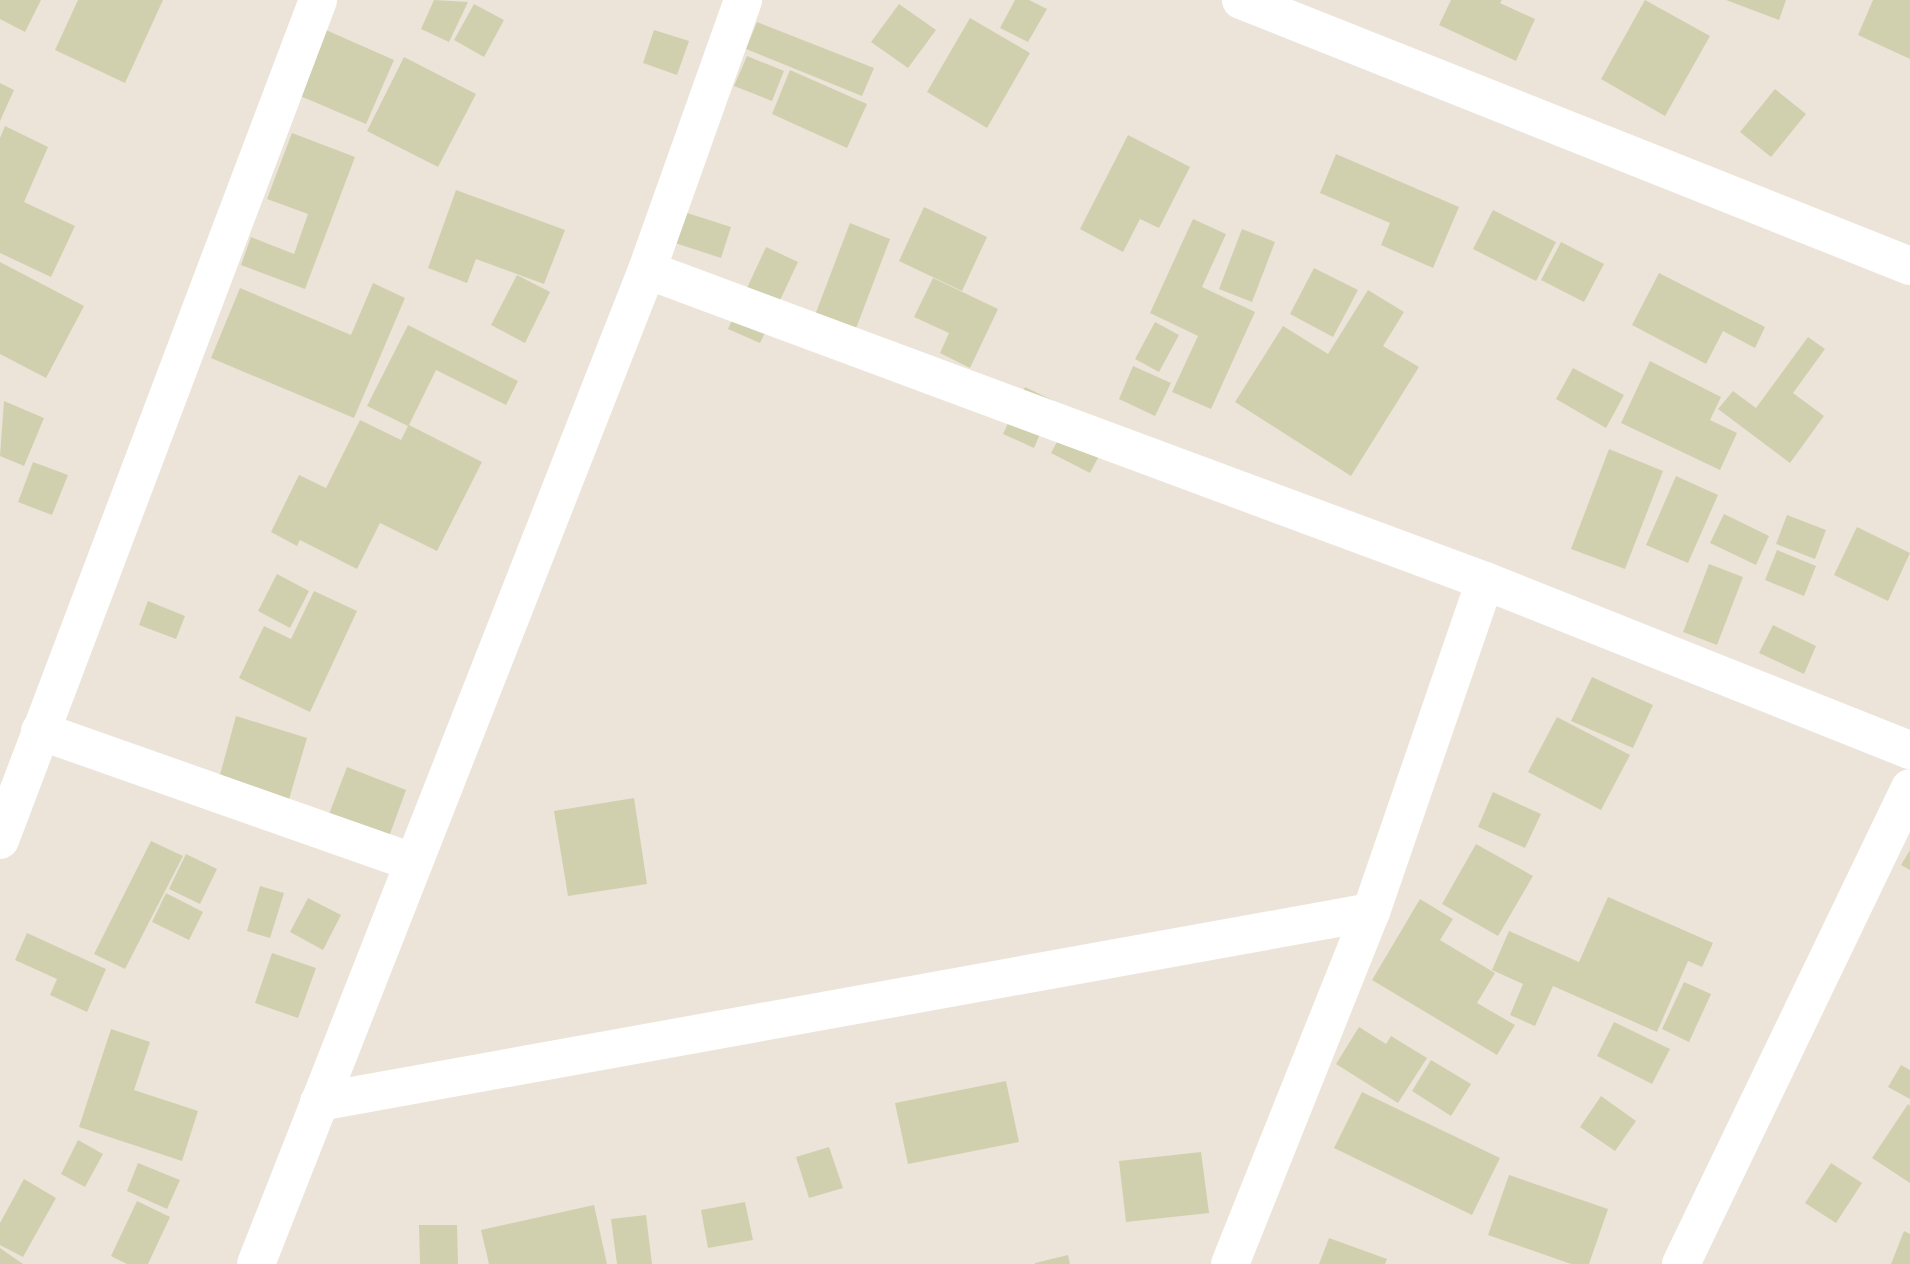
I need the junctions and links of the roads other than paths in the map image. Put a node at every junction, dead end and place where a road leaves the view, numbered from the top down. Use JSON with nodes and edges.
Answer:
{"nodes":[{"id":1,"x":318,"y":0,"type":"edge"},
{"id":2,"x":743,"y":0,"type":"edge"},
{"id":3,"x":1241,"y":0,"type":"edge"},
{"id":4,"x":1910,"y":266,"type":"edge"},
{"id":5,"x":647,"y":270,"type":"junction"},
{"id":6,"x":1485,"y":582,"type":"junction"},
{"id":7,"x":40,"y":731,"type":"junction"},
{"id":8,"x":1910,"y":750,"type":"edge"},
{"id":9,"x":1910,"y":788,"type":"edge"},
{"id":10,"x":0,"y":840,"type":"edge"},
{"id":11,"x":414,"y":862,"type":"junction"},
{"id":12,"x":1371,"y":912,"type":"junction"},
{"id":13,"x":319,"y":1102,"type":"junction"},
{"id":14,"x":256,"y":1264,"type":"edge"},
{"id":15,"x":1230,"y":1264,"type":"edge"},
{"id":16,"x":1681,"y":1264,"type":"edge"}],
"edges":[{"from":1,"to":7,"type":"street"},
{"from":2,"to":5,"type":"street"},
{"from":3,"to":4,"type":"street"},
{"from":5,"to":6,"type":"street"},
{"from":5,"to":11,"type":"street"},
{"from":6,"to":8,"type":"street"},
{"from":6,"to":12,"type":"street"},
{"from":7,"to":10,"type":"street"},
{"from":7,"to":11,"type":"street"},
{"from":9,"to":16,"type":"street"},
{"from":11,"to":13,"type":"street"},
{"from":12,"to":13,"type":"street"},
{"from":12,"to":15,"type":"street"},
{"from":13,"to":14,"type":"street"}]}
